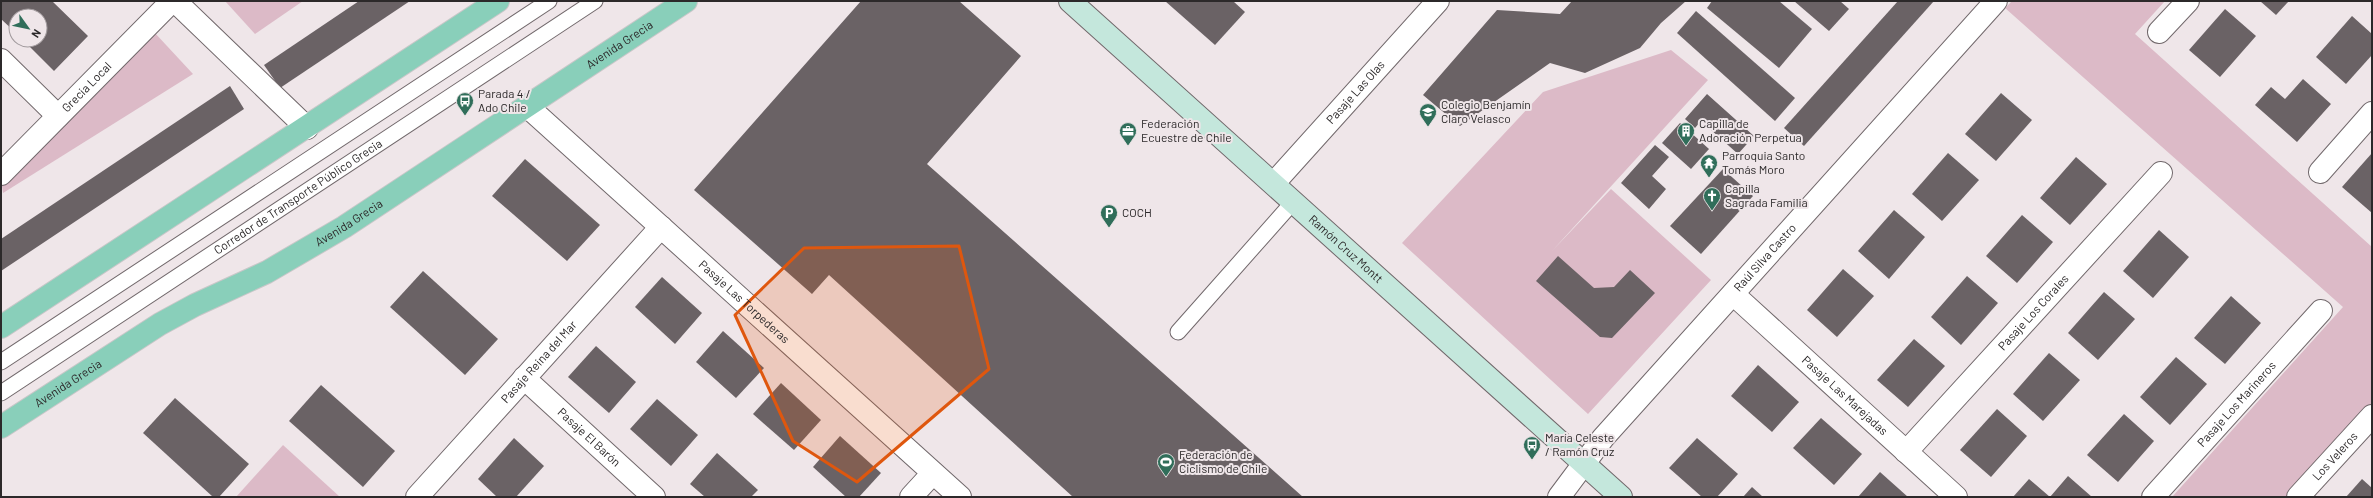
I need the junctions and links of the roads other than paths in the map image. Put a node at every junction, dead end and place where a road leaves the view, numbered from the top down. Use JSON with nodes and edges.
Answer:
{"nodes":[{"id":1,"x":173,"y":1,"type":"edge"},
{"id":2,"x":498,"y":1,"type":"edge"},
{"id":3,"x":549,"y":1,"type":"edge"},
{"id":4,"x":595,"y":1,"type":"edge"},
{"id":5,"x":686,"y":1,"type":"edge"},
{"id":6,"x":1070,"y":1,"type":"edge"},
{"id":7,"x":1438,"y":1,"type":"edge"},
{"id":8,"x":1996,"y":1,"type":"edge"},
{"id":9,"x":2188,"y":1,"type":"edge"},
{"id":10,"x":2159,"y":32,"type":"dead end"},
{"id":11,"x":1,"y":60,"type":"edge"},
{"id":12,"x":528,"y":107,"type":"junction"},
{"id":13,"x":2372,"y":113,"type":"edge"},
{"id":14,"x":58,"y":116,"type":"junction"},
{"id":15,"x":307,"y":128,"type":"junction"},
{"id":16,"x":2320,"y":172,"type":"dead end"},
{"id":17,"x":2161,"y":173,"type":"dead end"},
{"id":18,"x":1,"y":174,"type":"edge"},
{"id":19,"x":1274,"y":183,"type":"junction"},
{"id":20,"x":1294,"y":201,"type":"junction"},
{"id":21,"x":661,"y":227,"type":"junction"},
{"id":22,"x":1733,"y":294,"type":"junction"},
{"id":23,"x":2321,"y":311,"type":"dead end"},
{"id":24,"x":1,"y":327,"type":"edge"},
{"id":25,"x":1178,"y":332,"type":"dead end"},
{"id":26,"x":1,"y":362,"type":"edge"},
{"id":27,"x":524,"y":378,"type":"junction"},
{"id":28,"x":1,"y":393,"type":"edge"},
{"id":29,"x":2372,"y":416,"type":"edge"},
{"id":30,"x":1,"y":427,"type":"edge"},
{"id":31,"x":1906,"y":452,"type":"junction"},
{"id":32,"x":1585,"y":464,"type":"junction"},
{"id":33,"x":933,"y":473,"type":"junction"},
{"id":34,"x":417,"y":497,"type":"edge"},
{"id":35,"x":654,"y":497,"type":"edge"},
{"id":36,"x":911,"y":497,"type":"edge"},
{"id":37,"x":960,"y":497,"type":"edge"},
{"id":38,"x":1559,"y":497,"type":"edge"},
{"id":39,"x":1621,"y":497,"type":"edge"},
{"id":40,"x":1956,"y":497,"type":"edge"},
{"id":41,"x":2152,"y":497,"type":"edge"},
{"id":42,"x":2298,"y":497,"type":"edge"}],
"edges":[{"from":1,"to":14,"type":"street","name":"Grecia Local"},
{"from":1,"to":15,"type":"street"},
{"from":2,"to":15,"type":"main road"},
{"from":3,"to":26,"type":"lane","name":"Corredor de Transporte Público Grecia"},
{"from":4,"to":28,"type":"lane","name":"Corredor de Transporte Público Grecia"},
{"from":5,"to":12,"type":"main road","name":"Avenida Grecia"},
{"from":6,"to":19,"type":"street","name":"Ramón Cruz Montt"},
{"from":7,"to":19,"type":"street","name":"Pasaje Las Olas"},
{"from":8,"to":22,"type":"street","name":"Raúl Silva Castro"},
{"from":9,"to":10,"type":"street"},
{"from":11,"to":14,"type":"street"},
{"from":12,"to":21,"type":"street","name":"Pasaje Las Torpederas"},
{"from":12,"to":30,"type":"main road","name":"Avenida Grecia"},
{"from":13,"to":16,"type":"street"},
{"from":14,"to":18,"type":"street","name":"Grecia Local"},
{"from":15,"to":24,"type":"main road"},
{"from":17,"to":31,"type":"street","name":"Pasaje Los Corales"},
{"from":19,"to":20,"type":"street","name":"Ramón Cruz Montt"},
{"from":20,"to":25,"type":"lane"},
{"from":20,"to":32,"type":"street","name":"Ramón Cruz Montt"},
{"from":21,"to":27,"type":"street","name":"Pasaje Reina del Mar"},
{"from":21,"to":33,"type":"street","name":"Pasaje Las Torpederas"},
{"from":22,"to":31,"type":"street","name":"Pasaje Las Marejadas"},
{"from":22,"to":32,"type":"street","name":"Raúl Silva Castro"},
{"from":23,"to":41,"type":"street","name":"Pasaje Los Marineros"},
{"from":27,"to":34,"type":"street","name":"Pasaje Reina del Mar"},
{"from":27,"to":35,"type":"street","name":"Pasaje El Barón"},
{"from":29,"to":42,"type":"street","name":"Los Veleros"},
{"from":31,"to":40,"type":"street","name":"Pasaje Las Marejadas"},
{"from":32,"to":38,"type":"street","name":"Raúl Silva Castro"},
{"from":32,"to":39,"type":"street","name":"Ramón Cruz Montt"},
{"from":33,"to":36,"type":"street"},
{"from":33,"to":37,"type":"street","name":"Pasaje Las Torpederas"}]}
